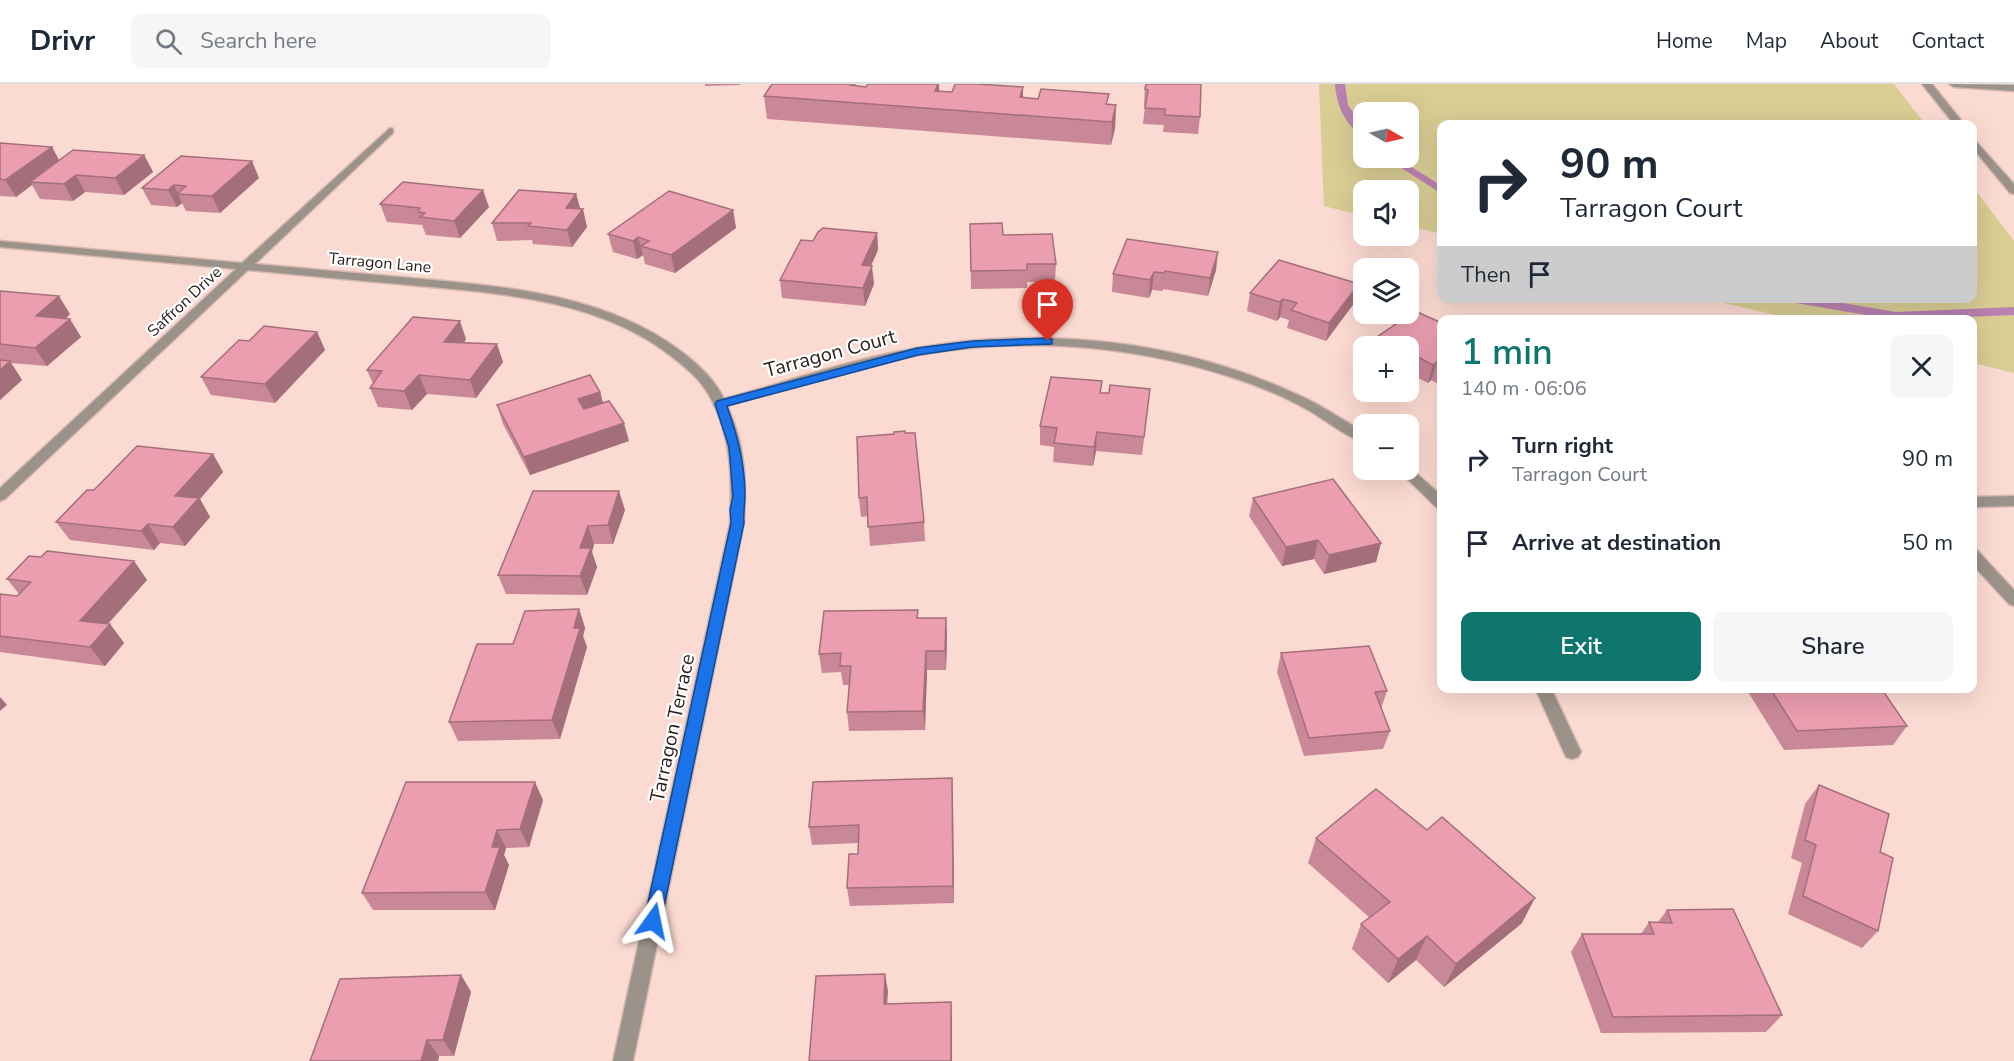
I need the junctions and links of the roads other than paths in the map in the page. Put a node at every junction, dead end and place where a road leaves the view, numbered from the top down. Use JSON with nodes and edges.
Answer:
{"nodes":[{"id":1,"x":1926,"y":84,"type":"edge"},
{"id":2,"x":1954,"y":84,"type":"edge"},
{"id":3,"x":2014,"y":88,"type":"edge"},
{"id":4,"x":1956,"y":120,"type":"edge"},
{"id":5,"x":390,"y":131,"type":"dead end"},
{"id":6,"x":1977,"y":146,"type":"edge"},
{"id":7,"x":2014,"y":191,"type":"edge"},
{"id":8,"x":0,"y":244,"type":"edge"},
{"id":9,"x":245,"y":266,"type":"junction"},
{"id":10,"x":721,"y":404,"type":"junction"},
{"id":11,"x":1353,"y":431,"type":"edge"},
{"id":12,"x":1416,"y":480,"type":"edge"},
{"id":13,"x":0,"y":496,"type":"edge"},
{"id":14,"x":1437,"y":500,"type":"edge"},
{"id":15,"x":2014,"y":501,"type":"edge"},
{"id":16,"x":1977,"y":502,"type":"edge"},
{"id":17,"x":1977,"y":559,"type":"edge"},
{"id":18,"x":2014,"y":600,"type":"edge"},
{"id":19,"x":1546,"y":693,"type":"edge"},
{"id":20,"x":1572,"y":752,"type":"dead end"},
{"id":21,"x":623,"y":1061,"type":"edge"}],
"edges":[{"from":1,"to":4,"type":"street"},
{"from":2,"to":3,"type":"street"},
{"from":5,"to":9,"type":"street","name":"Saffron Drive"},
{"from":6,"to":7,"type":"street"},
{"from":8,"to":9,"type":"street","name":"Tarragon Lane"},
{"from":9,"to":10,"type":"street","name":"Tarragon Lane"},
{"from":9,"to":13,"type":"street","name":"Saffron Drive"},
{"from":10,"to":11,"type":"street","name":"Tarragon Court"},
{"from":10,"to":21,"type":"street","name":"Tarragon Terrace"},
{"from":12,"to":14,"type":"street"},
{"from":15,"to":16,"type":"street"},
{"from":17,"to":18,"type":"street"},
{"from":19,"to":20,"type":"street"}]}
